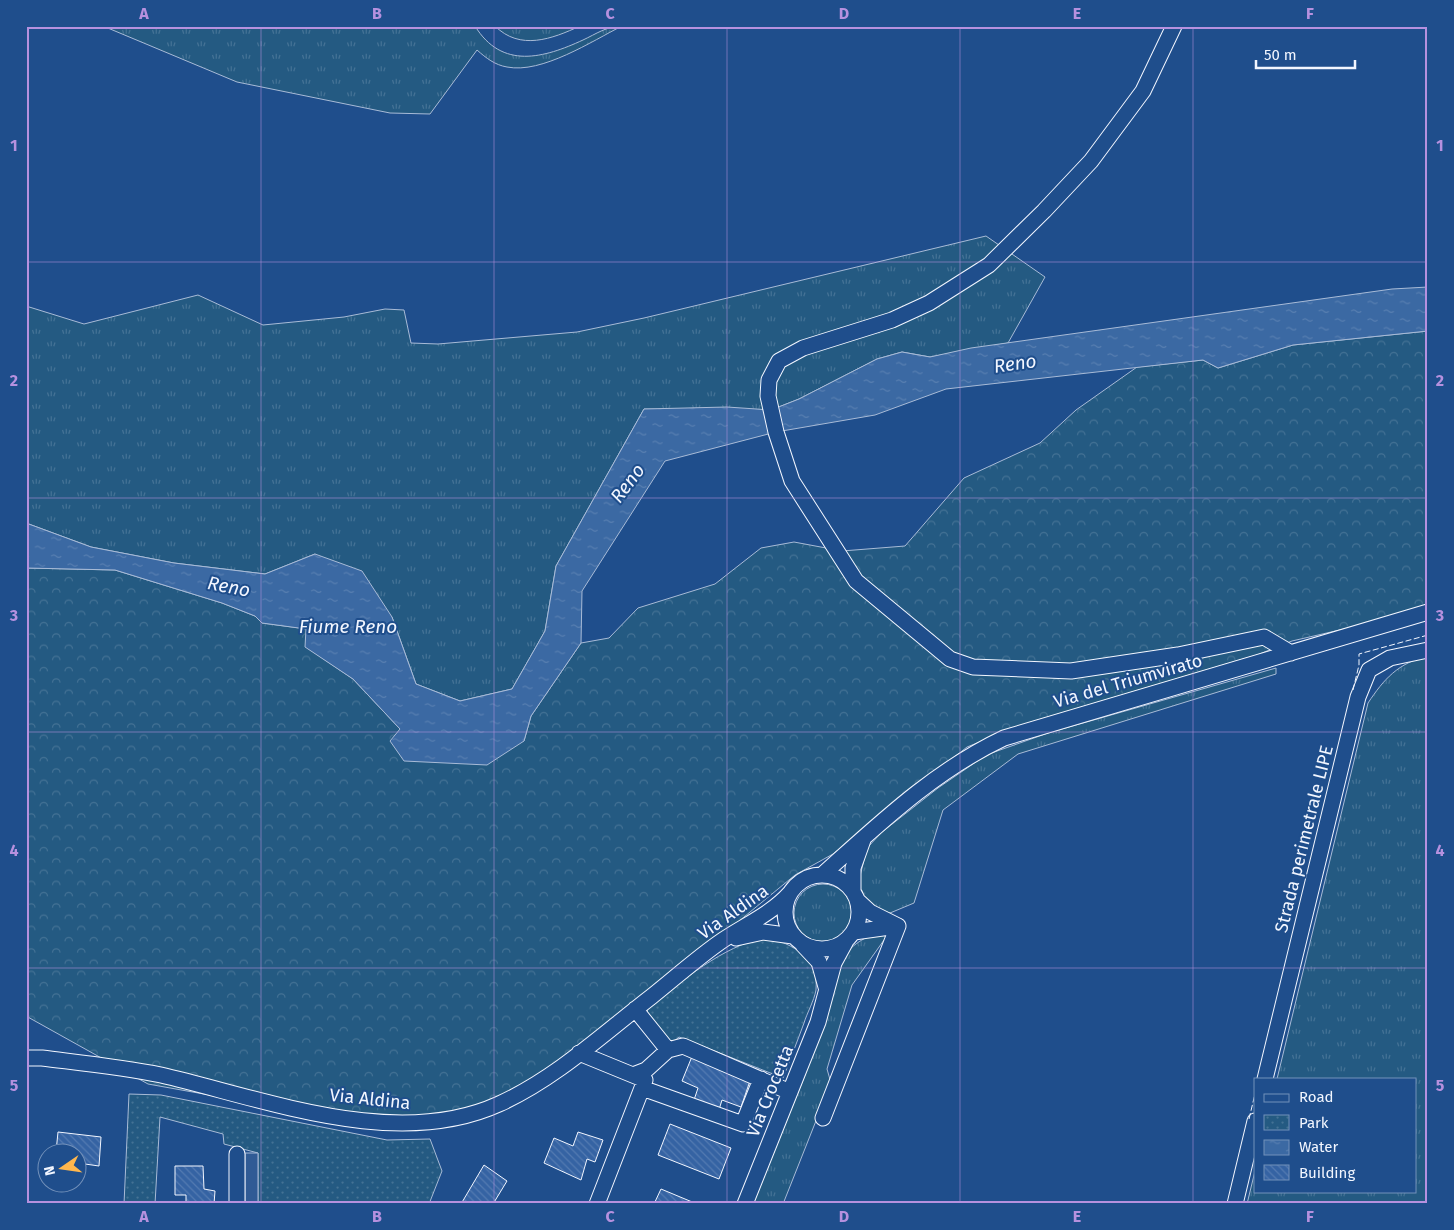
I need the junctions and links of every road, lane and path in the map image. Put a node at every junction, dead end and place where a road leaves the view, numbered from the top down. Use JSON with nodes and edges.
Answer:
{"nodes":[{"id":1,"x":1174,"y":26,"type":"edge"},
{"id":2,"x":1428,"y":612,"type":"edge"},
{"id":3,"x":1428,"y":650,"type":"edge"},
{"id":4,"x":1291,"y":653,"type":"junction"},
{"id":5,"x":864,"y":837,"type":"junction"},
{"id":6,"x":822,"y":875,"type":"junction"},
{"id":7,"x":790,"y":892,"type":"junction"},
{"id":8,"x":855,"y":896,"type":"junction"},
{"id":9,"x":898,"y":926,"type":"junction"},
{"id":10,"x":850,"y":937,"type":"junction"},
{"id":11,"x":797,"y":939,"type":"junction"},
{"id":12,"x":696,"y":961,"type":"junction"},
{"id":13,"x":826,"y":992,"type":"junction"},
{"id":14,"x":635,"y":1010,"type":"junction"},
{"id":15,"x":668,"y":1050,"type":"junction"},
{"id":16,"x":580,"y":1053,"type":"junction"},
{"id":17,"x":26,"y":1058,"type":"edge"},
{"id":18,"x":633,"y":1075,"type":"junction"},
{"id":19,"x":1266,"y":1078,"type":"edge"},
{"id":20,"x":761,"y":1080,"type":"junction"},
{"id":21,"x":642,"y":1088,"type":"junction"},
{"id":22,"x":790,"y":1092,"type":"junction"},
{"id":23,"x":823,"y":1118,"type":"dead end"},
{"id":24,"x":1254,"y":1125,"type":"edge"},
{"id":25,"x":237,"y":1154,"type":"dead end"},
{"id":26,"x":237,"y":1204,"type":"edge"},
{"id":27,"x":597,"y":1204,"type":"edge"},
{"id":28,"x":745,"y":1204,"type":"edge"},
{"id":29,"x":1235,"y":1204,"type":"edge"}],
"edges":[{"from":1,"to":4,"type":"street"},
{"from":2,"to":4,"type":"street","name":"Via del Triumvirato"},
{"from":3,"to":19,"type":"street","name":"Strada perimetrale LIPE"},
{"from":4,"to":5,"type":"street","name":"Via del Triumvirato"},
{"from":5,"to":6,"type":"street","name":"Via del Triumvirato"},
{"from":5,"to":8,"type":"street","name":"Via del Triumvirato"},
{"from":6,"to":7,"type":"street"},
{"from":6,"to":8,"type":"street"},
{"from":7,"to":11,"type":"street"},
{"from":7,"to":12,"type":"street","name":"Via Aldina"},
{"from":8,"to":9,"type":"street"},
{"from":8,"to":10,"type":"street"},
{"from":9,"to":10,"type":"street"},
{"from":9,"to":23,"type":"street"},
{"from":10,"to":11,"type":"street"},
{"from":10,"to":13,"type":"street","name":"Via Crocetta"},
{"from":11,"to":12,"type":"street","name":"Via Aldina"},
{"from":11,"to":13,"type":"street","name":"Via Crocetta"},
{"from":12,"to":14,"type":"street","name":"Via Aldina"},
{"from":13,"to":22,"type":"street","name":"Via Crocetta"},
{"from":14,"to":15,"type":"street"},
{"from":14,"to":16,"type":"street","name":"Via Aldina"},
{"from":15,"to":18,"type":"street"},
{"from":15,"to":20,"type":"street"},
{"from":16,"to":17,"type":"street","name":"Via Aldina"},
{"from":16,"to":18,"type":"street"},
{"from":18,"to":21,"type":"street"},
{"from":20,"to":21,"type":"street"},
{"from":20,"to":22,"type":"street"},
{"from":21,"to":27,"type":"street"},
{"from":22,"to":28,"type":"street","name":"Via Crocetta"},
{"from":24,"to":29,"type":"street"},
{"from":25,"to":26,"type":"street"}]}
